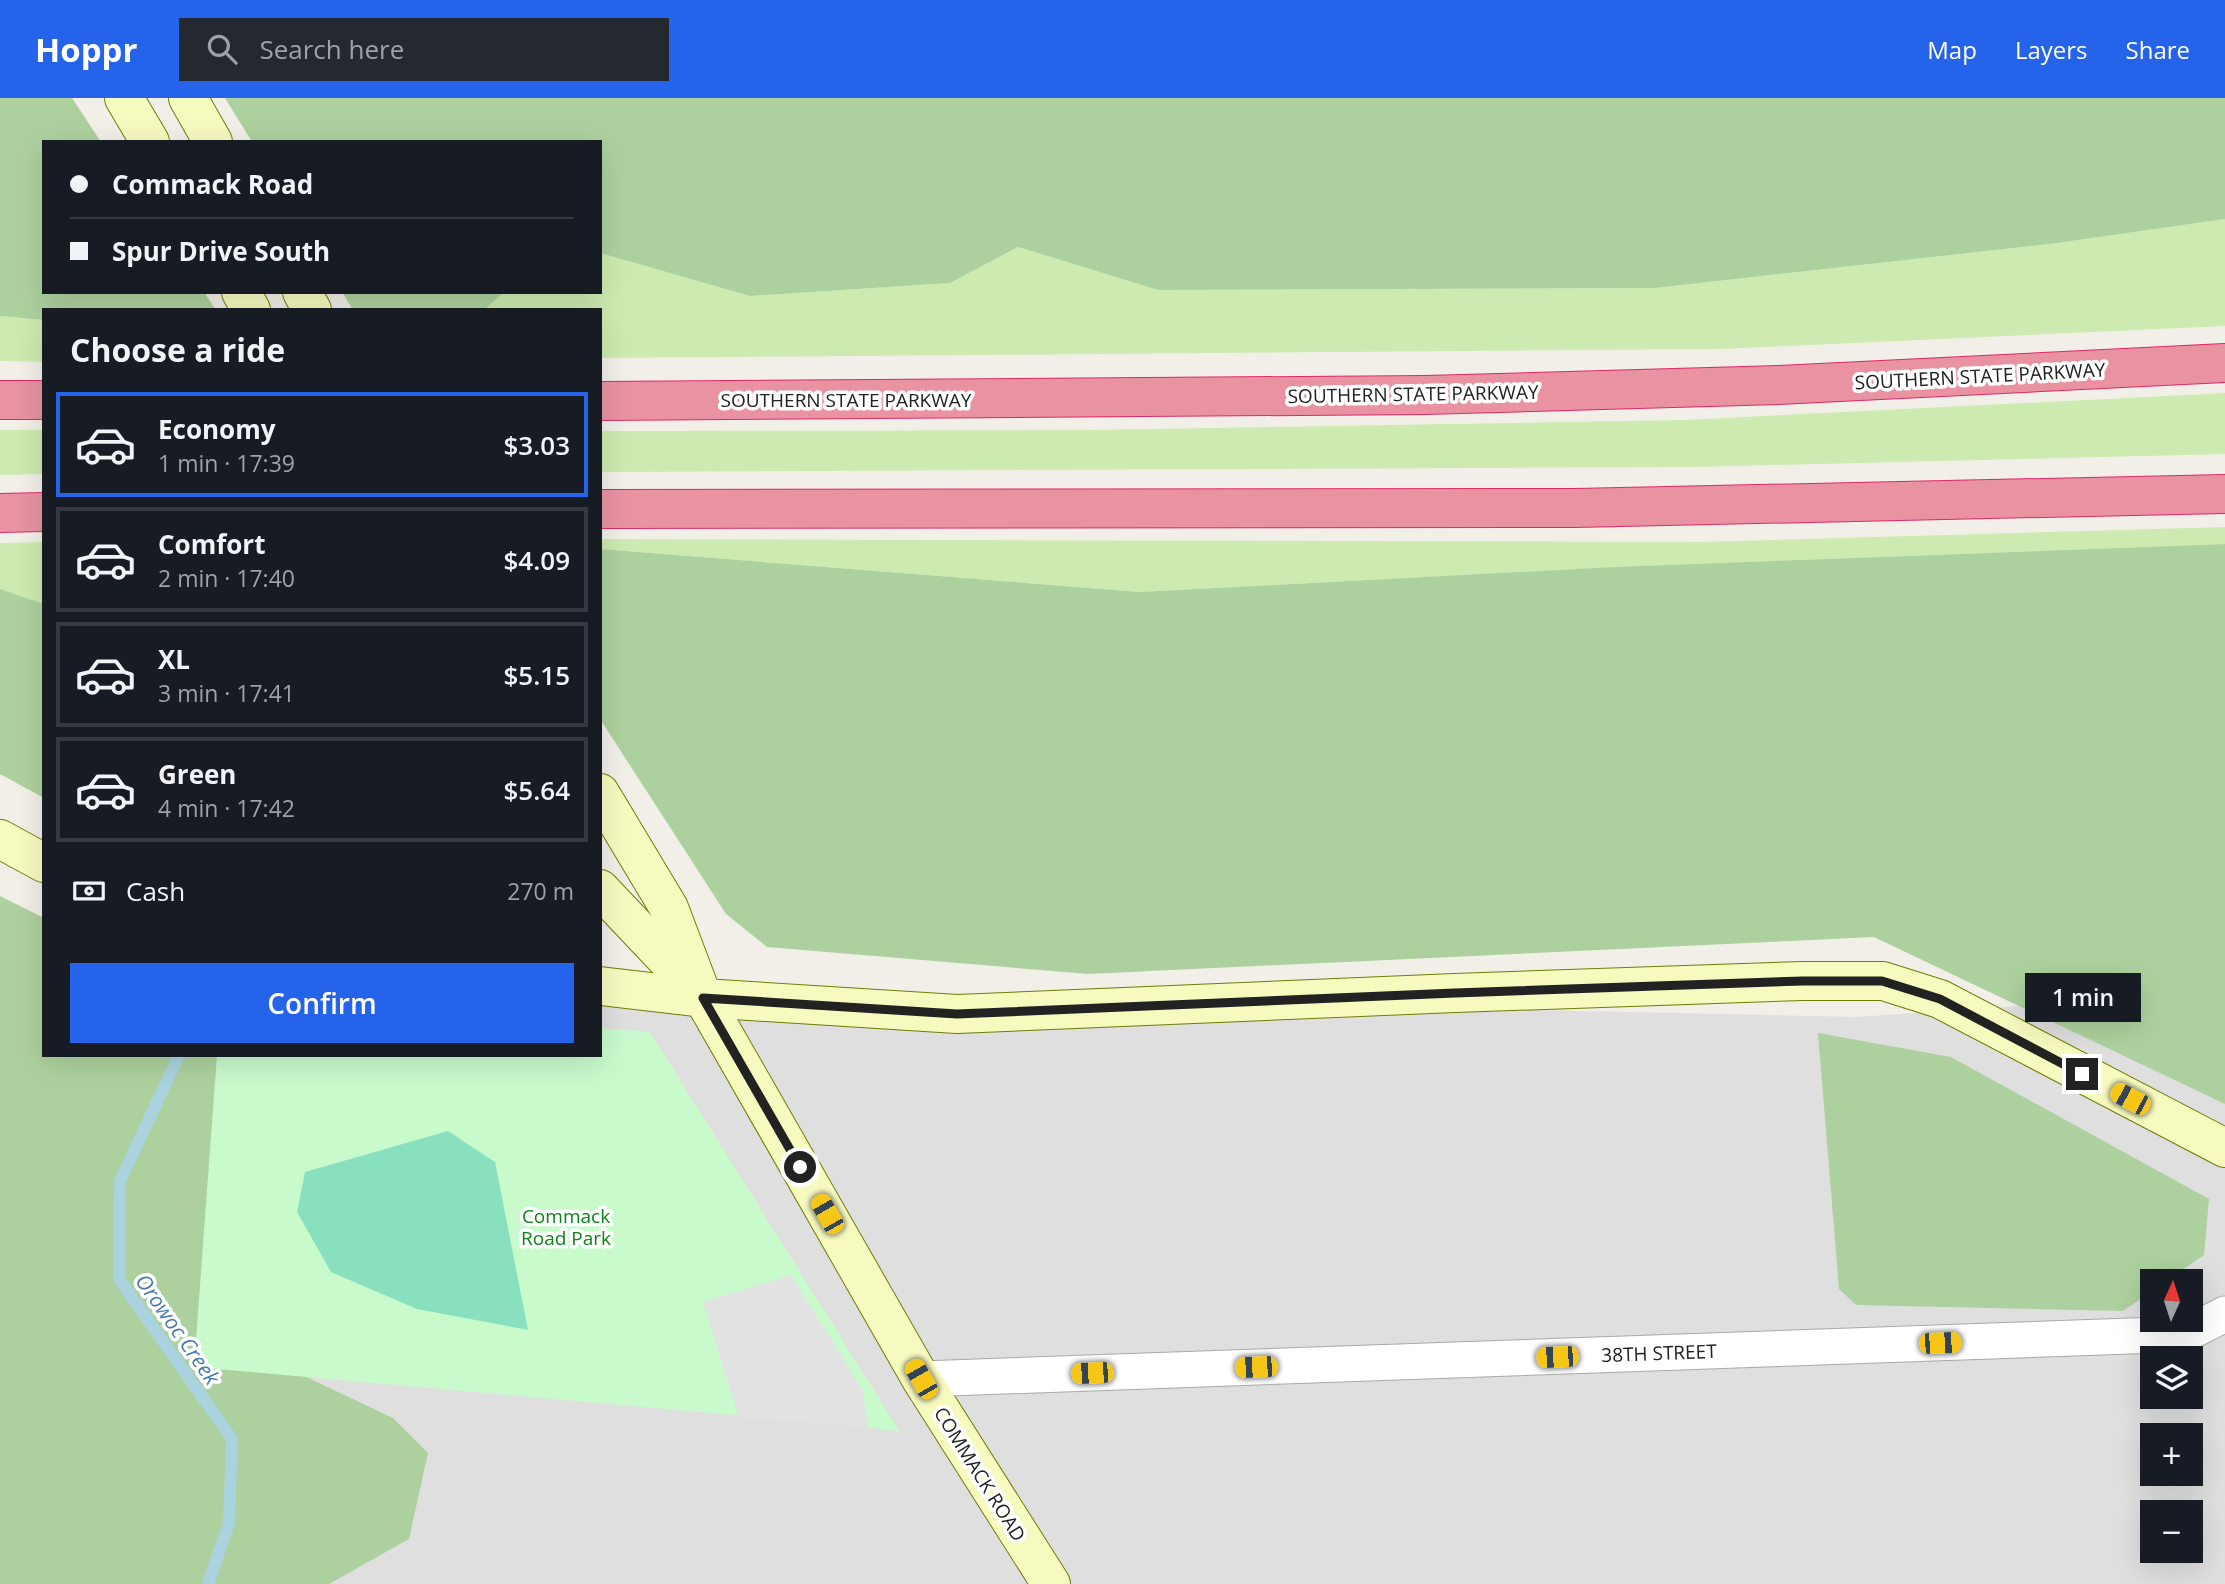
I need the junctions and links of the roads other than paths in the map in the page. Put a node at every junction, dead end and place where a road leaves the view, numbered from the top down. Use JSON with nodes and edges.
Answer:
{"nodes":[{"id":1,"x":124,"y":98,"type":"edge"},
{"id":2,"x":188,"y":98,"type":"edge"},
{"id":3,"x":149,"y":140,"type":"edge"},
{"id":4,"x":212,"y":140,"type":"edge"},
{"id":5,"x":2225,"y":363,"type":"edge"},
{"id":6,"x":0,"y":400,"type":"edge"},
{"id":7,"x":42,"y":400,"type":"edge"},
{"id":8,"x":602,"y":401,"type":"edge"},
{"id":9,"x":2225,"y":494,"type":"edge"},
{"id":10,"x":602,"y":509,"type":"edge"},
{"id":11,"x":42,"y":512,"type":"edge"},
{"id":12,"x":0,"y":513,"type":"edge"},
{"id":13,"x":602,"y":796,"type":"edge"},
{"id":14,"x":0,"y":839,"type":"edge"},
{"id":15,"x":42,"y":862,"type":"edge"},
{"id":16,"x":602,"y":891,"type":"edge"},
{"id":17,"x":602,"y":986,"type":"edge"},
{"id":18,"x":703,"y":998,"type":"junction"},
{"id":19,"x":2225,"y":1148,"type":"edge"},
{"id":20,"x":2225,"y":1314,"type":"edge"},
{"id":21,"x":921,"y":1379,"type":"junction"},
{"id":22,"x":1051,"y":1584,"type":"edge"}],
"edges":[{"from":1,"to":3,"type":"street"},
{"from":2,"to":4,"type":"street"},
{"from":5,"to":8,"type":"highway","name":"SOUTHERN STATE PARKWAY"},
{"from":6,"to":7,"type":"highway"},
{"from":9,"to":10,"type":"highway"},
{"from":11,"to":12,"type":"highway"},
{"from":13,"to":18,"type":"street","name":"COMMACK ROAD"},
{"from":14,"to":15,"type":"street"},
{"from":16,"to":18,"type":"street","name":"COMMACK ROAD"},
{"from":17,"to":18,"type":"street"},
{"from":18,"to":19,"type":"street"},
{"from":18,"to":21,"type":"street","name":"COMMACK ROAD"},
{"from":20,"to":21,"type":"street","name":"38TH STREET"},
{"from":21,"to":22,"type":"street","name":"COMMACK ROAD"}]}
